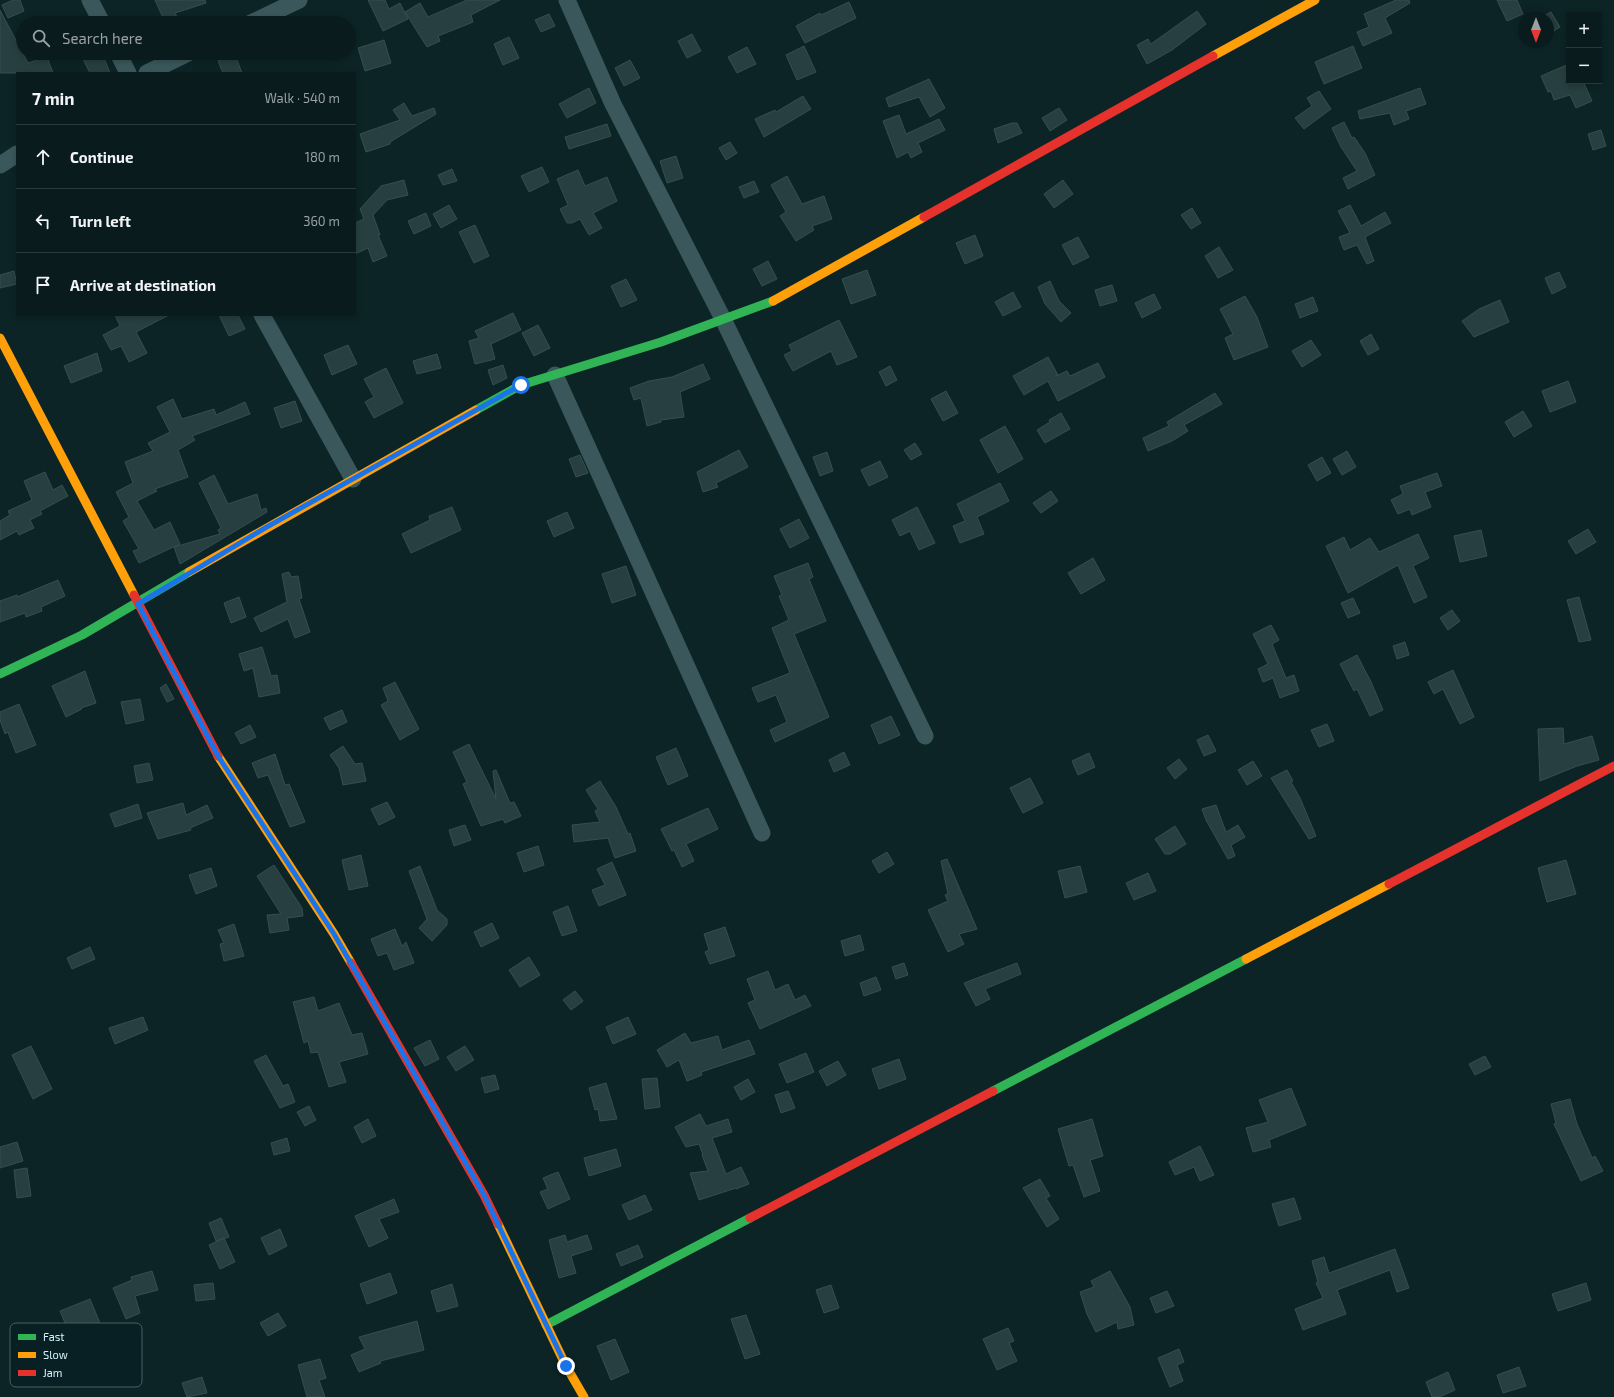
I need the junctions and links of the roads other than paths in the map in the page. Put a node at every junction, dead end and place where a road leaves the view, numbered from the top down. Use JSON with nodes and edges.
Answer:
{"nodes":[{"id":1,"x":90,"y":0,"type":"edge"},
{"id":2,"x":299,"y":0,"type":"edge"},
{"id":3,"x":567,"y":0,"type":"edge"},
{"id":4,"x":1315,"y":0,"type":"edge"},
{"id":5,"x":98,"y":16,"type":"edge"},
{"id":6,"x":266,"y":16,"type":"edge"},
{"id":7,"x":122,"y":60,"type":"edge"},
{"id":8,"x":174,"y":60,"type":"edge"},
{"id":9,"x":128,"y":72,"type":"edge"},
{"id":10,"x":149,"y":72,"type":"edge"},
{"id":11,"x":16,"y":155,"type":"edge"},
{"id":12,"x":0,"y":166,"type":"edge"},
{"id":13,"x":263,"y":316,"type":"edge"},
{"id":14,"x":723,"y":319,"type":"junction"},
{"id":15,"x":0,"y":338,"type":"edge"},
{"id":16,"x":555,"y":375,"type":"junction"},
{"id":17,"x":353,"y":479,"type":"junction"},
{"id":18,"x":138,"y":604,"type":"junction"},
{"id":19,"x":0,"y":674,"type":"edge"},
{"id":20,"x":925,"y":736,"type":"dead end"},
{"id":21,"x":1614,"y":766,"type":"edge"},
{"id":22,"x":762,"y":834,"type":"dead end"},
{"id":23,"x":546,"y":1325,"type":"junction"},
{"id":24,"x":584,"y":1397,"type":"edge"}],
"edges":[{"from":1,"to":5,"type":"street"},
{"from":2,"to":6,"type":"street"},
{"from":3,"to":14,"type":"street"},
{"from":4,"to":14,"type":"street"},
{"from":7,"to":9,"type":"street"},
{"from":8,"to":10,"type":"street"},
{"from":11,"to":12,"type":"street"},
{"from":13,"to":17,"type":"street"},
{"from":14,"to":16,"type":"street"},
{"from":14,"to":20,"type":"street"},
{"from":15,"to":18,"type":"street"},
{"from":16,"to":17,"type":"street"},
{"from":16,"to":22,"type":"street"},
{"from":17,"to":18,"type":"street"},
{"from":18,"to":19,"type":"street"},
{"from":18,"to":23,"type":"street"},
{"from":21,"to":23,"type":"street"},
{"from":23,"to":24,"type":"street"}]}
